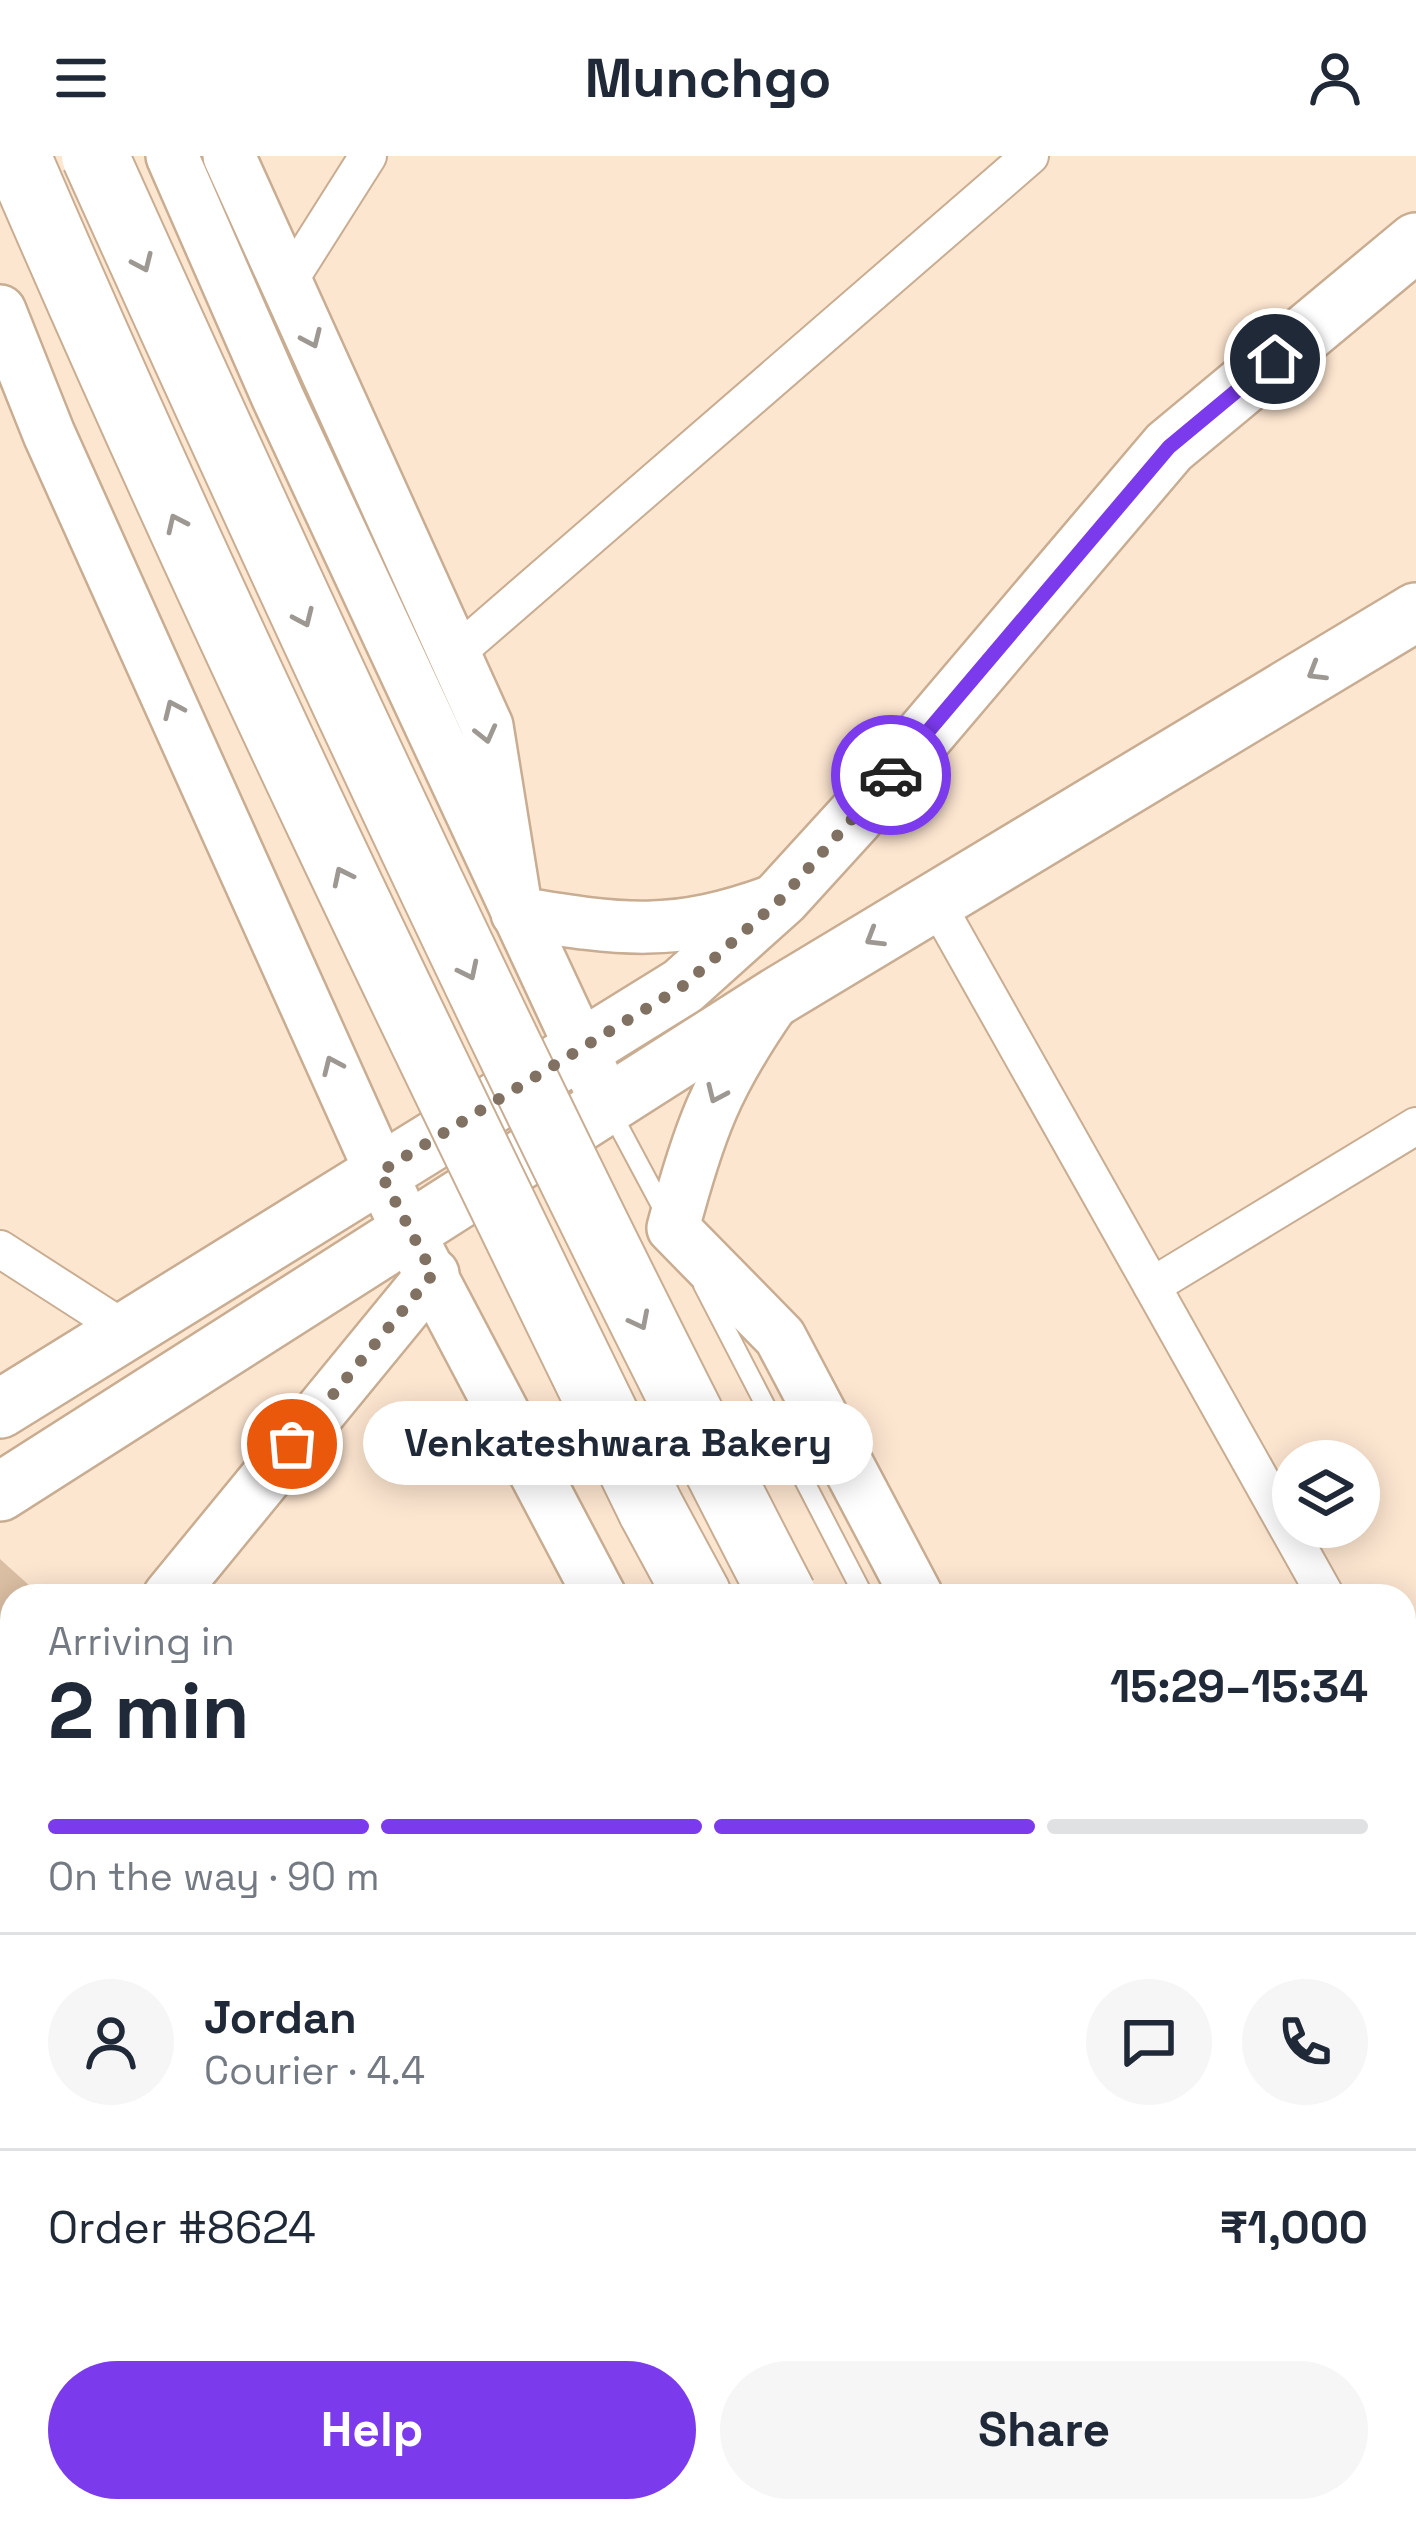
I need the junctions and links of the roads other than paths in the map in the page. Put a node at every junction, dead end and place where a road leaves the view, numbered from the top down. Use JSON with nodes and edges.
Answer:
{"nodes":[{"id":1,"x":17,"y":156,"type":"edge"},
{"id":2,"x":94,"y":156,"type":"edge"},
{"id":3,"x":172,"y":156,"type":"edge"},
{"id":4,"x":229,"y":156,"type":"edge"},
{"id":5,"x":368,"y":156,"type":"edge"},
{"id":6,"x":1030,"y":156,"type":"edge"},
{"id":7,"x":1416,"y":242,"type":"edge"},
{"id":8,"x":286,"y":284,"type":"junction"},
{"id":9,"x":0,"y":311,"type":"edge"},
{"id":10,"x":1416,"y":612,"type":"edge"},
{"id":11,"x":454,"y":655,"type":"junction"},
{"id":12,"x":782,"y":898,"type":"junction"},
{"id":13,"x":935,"y":902,"type":"junction"},
{"id":14,"x":517,"y":914,"type":"junction"},
{"id":15,"x":778,"y":996,"type":"junction"},
{"id":16,"x":581,"y":1049,"type":"junction"},
{"id":17,"x":608,"y":1106,"type":"junction"},
{"id":18,"x":1416,"y":1126,"type":"edge"},
{"id":19,"x":380,"y":1172,"type":"junction"},
{"id":20,"x":673,"y":1228,"type":"junction"},
{"id":21,"x":0,"y":1249,"type":"edge"},
{"id":22,"x":420,"y":1252,"type":"junction"},
{"id":23,"x":1152,"y":1286,"type":"junction"},
{"id":24,"x":129,"y":1332,"type":"junction"},
{"id":25,"x":0,"y":1409,"type":"edge"},
{"id":26,"x":0,"y":1492,"type":"edge"},
{"id":27,"x":178,"y":1584,"type":"edge"},
{"id":28,"x":593,"y":1584,"type":"edge"},
{"id":29,"x":692,"y":1584,"type":"edge"},
{"id":30,"x":777,"y":1584,"type":"edge"},
{"id":31,"x":858,"y":1584,"type":"edge"},
{"id":32,"x":911,"y":1584,"type":"edge"},
{"id":33,"x":1319,"y":1584,"type":"edge"}],
"edges":[{"from":29,"to":1,"type":"highway","one_way":true,"bridge":true},
{"from":2,"to":30,"type":"highway","one_way":true,"bridge":true},
{"from":3,"to":14,"type":"street"},
{"from":4,"to":8,"type":"street"},
{"from":5,"to":8,"type":"street"},
{"from":6,"to":11,"type":"street"},
{"from":7,"to":12,"type":"main road"},
{"from":8,"to":11,"type":"street","one_way":true},
{"from":19,"to":9,"type":"street","one_way":true},
{"from":10,"to":13,"type":"main road","one_way":true},
{"from":11,"to":14,"type":"street","one_way":true},
{"from":12,"to":14,"type":"street"},
{"from":12,"to":16,"type":"main road"},
{"from":13,"to":15,"type":"main road","one_way":true},
{"from":13,"to":23,"type":"street"},
{"from":14,"to":16,"type":"street"},
{"from":15,"to":17,"type":"main road"},
{"from":15,"to":20,"type":"street","one_way":true},
{"from":16,"to":17,"type":"street"},
{"from":16,"to":19,"type":"main road"},
{"from":17,"to":20,"type":"lane"},
{"from":17,"to":22,"type":"main road"},
{"from":18,"to":23,"type":"street"},
{"from":19,"to":22,"type":"street"},
{"from":19,"to":24,"type":"main road"},
{"from":20,"to":31,"type":"lane"},
{"from":20,"to":32,"type":"street"},
{"from":21,"to":24,"type":"street"},
{"from":22,"to":26,"type":"main road"},
{"from":22,"to":27,"type":"street"},
{"from":22,"to":28,"type":"street"},
{"from":23,"to":33,"type":"street"},
{"from":24,"to":25,"type":"main road"}]}
